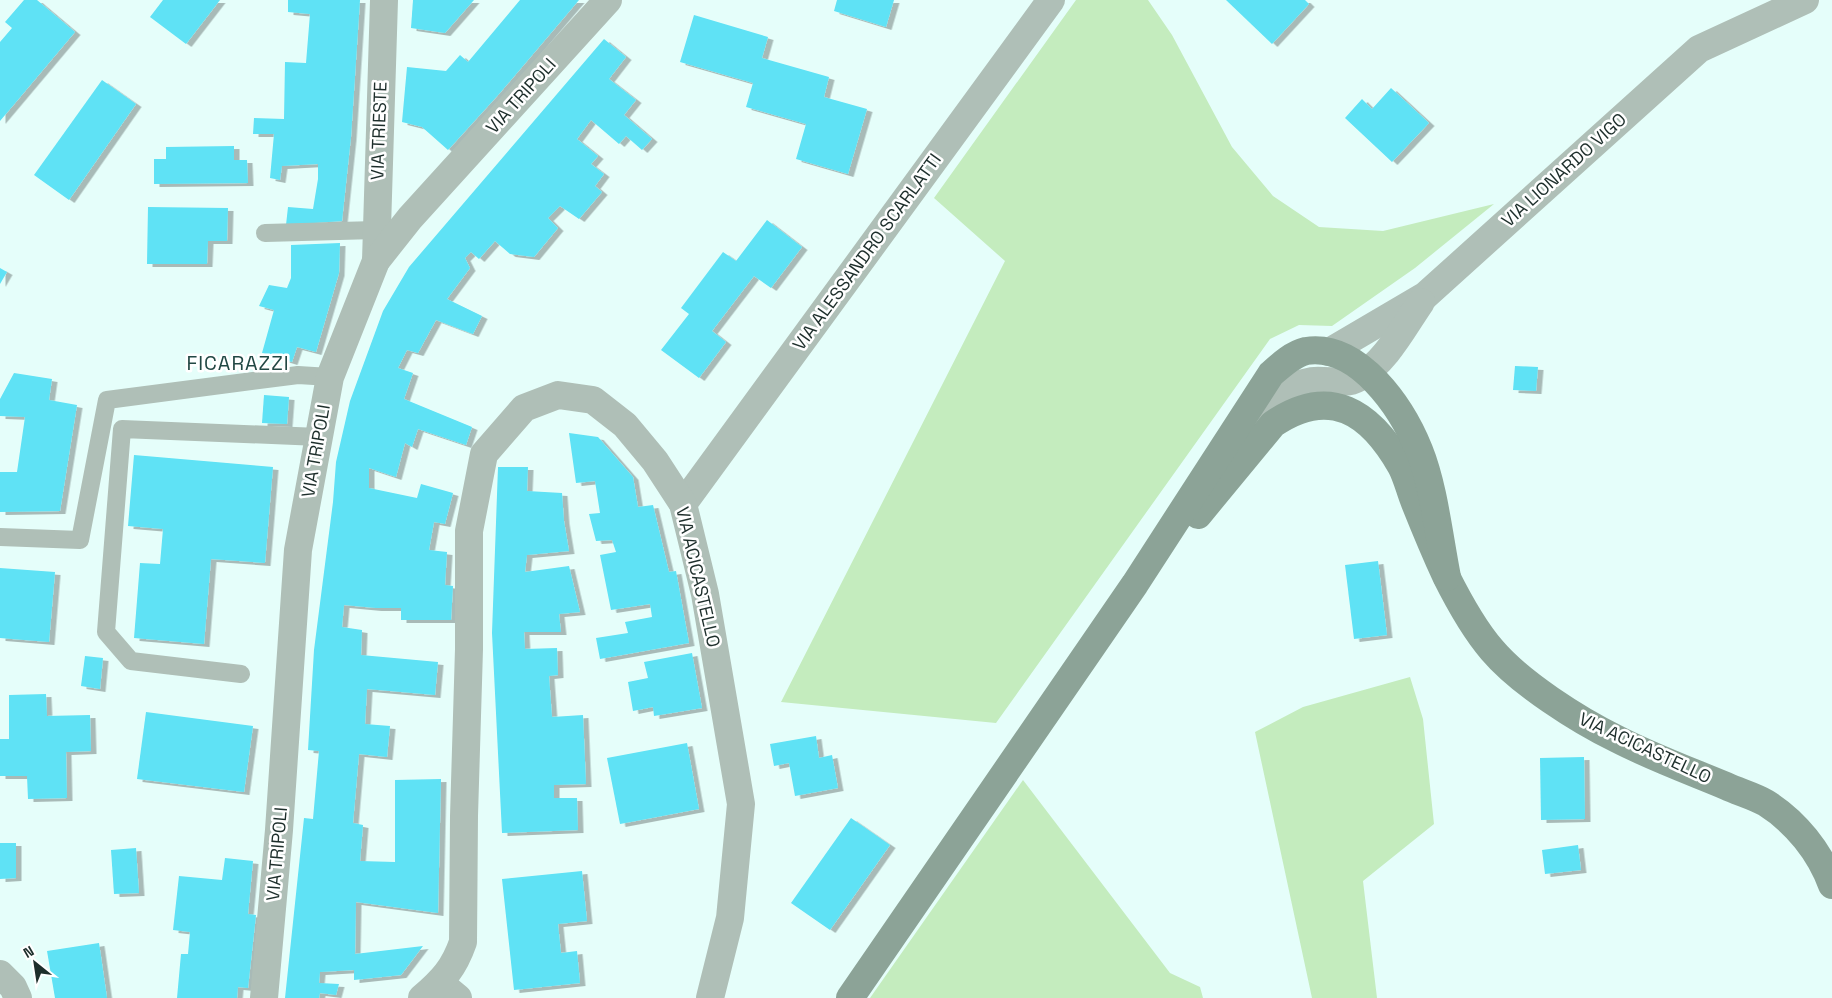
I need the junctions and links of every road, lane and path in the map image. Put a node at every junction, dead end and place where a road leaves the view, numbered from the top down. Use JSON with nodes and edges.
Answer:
{"nodes":[{"id":1,"x":384,"y":0,"type":"edge"},
{"id":2,"x":608,"y":0,"type":"edge"},
{"id":3,"x":1051,"y":0,"type":"edge"},
{"id":4,"x":1805,"y":0,"type":"edge"},
{"id":5,"x":376,"y":230,"type":"junction"},
{"id":6,"x":265,"y":233,"type":"dead end"},
{"id":7,"x":376,"y":261,"type":"junction"},
{"id":8,"x":1426,"y":295,"type":"junction"},
{"id":9,"x":1329,"y":352,"type":"junction"},
{"id":10,"x":1366,"y":372,"type":"junction"},
{"id":11,"x":330,"y":377,"type":"junction"},
{"id":12,"x":319,"y":437,"type":"junction"},
{"id":13,"x":683,"y":504,"type":"junction"},
{"id":14,"x":1181,"y":535,"type":"junction"},
{"id":15,"x":0,"y":537,"type":"edge"},
{"id":16,"x":1447,"y":577,"type":"junction"},
{"id":17,"x":1135,"y":584,"type":"junction"},
{"id":18,"x":241,"y":674,"type":"dead end"},
{"id":19,"x":1832,"y":885,"type":"edge"},
{"id":20,"x":0,"y":974,"type":"edge"},
{"id":21,"x":440,"y":993,"type":"edge"},
{"id":22,"x":849,"y":995,"type":"edge"},
{"id":23,"x":18,"y":998,"type":"edge"},
{"id":24,"x":264,"y":998,"type":"edge"},
{"id":25,"x":710,"y":998,"type":"edge"}],
"edges":[{"from":1,"to":5,"type":"street","name":"VIA TRIESTE"},
{"from":2,"to":7,"type":"street","name":"VIA TRIPOLI"},
{"from":3,"to":13,"type":"street","name":"VIA ALESSANDRO SCARLATTI"},
{"from":4,"to":8,"type":"street","name":"VIA LIONARDO VIGO"},
{"from":5,"to":6,"type":"lane"},
{"from":5,"to":7,"type":"street","name":"VIA TRIESTE"},
{"from":7,"to":11,"type":"street","name":"VIA TRIPOLI"},
{"from":8,"to":9,"type":"street","name":"VIA LIONARDO VIGO"},
{"from":8,"to":10,"type":"street"},
{"from":9,"to":10,"type":"main road"},
{"from":9,"to":17,"type":"main road"},
{"from":10,"to":14,"type":"street"},
{"from":10,"to":16,"type":"main road"},
{"from":11,"to":12,"type":"street","name":"VIA TRIPOLI"},
{"from":11,"to":15,"type":"lane"},
{"from":12,"to":18,"type":"lane"},
{"from":12,"to":24,"type":"street","name":"VIA TRIPOLI"},
{"from":13,"to":21,"type":"street","name":"VIA ACICASTELLO"},
{"from":13,"to":25,"type":"street","name":"VIA ACICASTELLO"},
{"from":14,"to":16,"type":"main road"},
{"from":14,"to":17,"type":"main road"},
{"from":16,"to":19,"type":"main road","name":"VIA ACICASTELLO"},
{"from":17,"to":22,"type":"main road"},
{"from":20,"to":23,"type":"street"}]}
